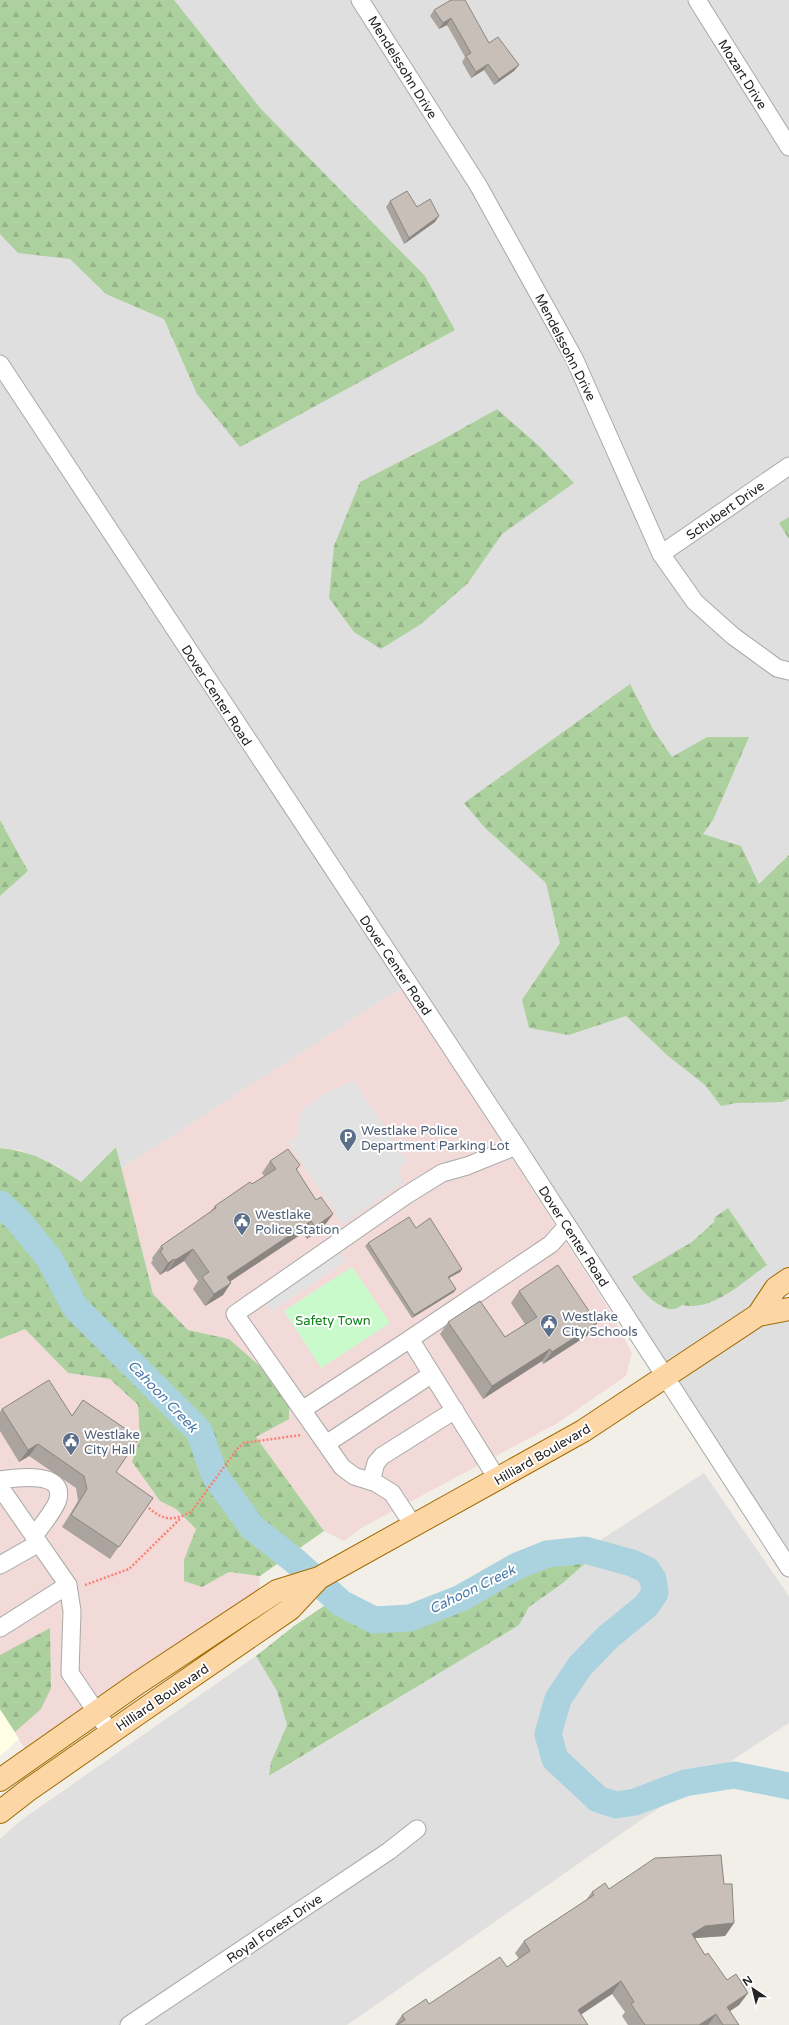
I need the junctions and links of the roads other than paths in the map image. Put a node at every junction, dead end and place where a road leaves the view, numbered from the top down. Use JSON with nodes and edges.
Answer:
{"nodes":[{"id":1,"x":360,"y":0,"type":"edge"},
{"id":2,"x":697,"y":0,"type":"edge"},
{"id":3,"x":789,"y":147,"type":"edge"},
{"id":4,"x":0,"y":364,"type":"edge"},
{"id":5,"x":789,"y":466,"type":"edge"},
{"id":6,"x":661,"y":554,"type":"junction"},
{"id":7,"x":789,"y":671,"type":"edge"},
{"id":8,"x":516,"y":1146,"type":"junction"},
{"id":9,"x":567,"y":1226,"type":"junction"},
{"id":10,"x":789,"y":1279,"type":"edge"},
{"id":11,"x":789,"y":1309,"type":"edge"},
{"id":12,"x":758,"y":1315,"type":"junction"},
{"id":13,"x":410,"y":1339,"type":"junction"},
{"id":14,"x":432,"y":1374,"type":"junction"},
{"id":15,"x":665,"y":1377,"type":"junction"},
{"id":16,"x":302,"y":1410,"type":"junction"},
{"id":17,"x":455,"y":1410,"type":"junction"},
{"id":18,"x":326,"y":1444,"type":"junction"},
{"id":19,"x":0,"y":1480,"type":"edge"},
{"id":20,"x":498,"y":1480,"type":"junction"},
{"id":21,"x":371,"y":1481,"type":"junction"},
{"id":22,"x":0,"y":1487,"type":"edge"},
{"id":23,"x":5,"y":1504,"type":"edge"},
{"id":24,"x":413,"y":1525,"type":"junction"},
{"id":25,"x":36,"y":1539,"type":"junction"},
{"id":26,"x":0,"y":1565,"type":"edge"},
{"id":27,"x":789,"y":1568,"type":"edge"},
{"id":28,"x":319,"y":1578,"type":"junction"},
{"id":29,"x":68,"y":1585,"type":"junction"},
{"id":30,"x":0,"y":1628,"type":"edge"},
{"id":31,"x":96,"y":1713,"type":"junction"},
{"id":32,"x":110,"y":1732,"type":"junction"},
{"id":33,"x":0,"y":1780,"type":"edge"},
{"id":34,"x":0,"y":1812,"type":"edge"},
{"id":35,"x":417,"y":1829,"type":"dead end"},
{"id":36,"x":129,"y":2025,"type":"edge"}],
"edges":[{"from":1,"to":6,"type":"street","name":"Mendelssohn Drive"},
{"from":2,"to":3,"type":"street","name":"Mozart Drive"},
{"from":4,"to":8,"type":"street","name":"Dover Center Road"},
{"from":5,"to":6,"type":"street","name":"Schubert Drive"},
{"from":6,"to":7,"type":"street","name":"Mendelssohn Drive"},
{"from":8,"to":9,"type":"street","name":"Dover Center Road"},
{"from":8,"to":16,"type":"street"},
{"from":9,"to":13,"type":"street"},
{"from":9,"to":15,"type":"street","name":"Dover Center Road"},
{"from":10,"to":12,"type":"main road","name":"Hilliard Boulevard"},
{"from":11,"to":12,"type":"main road","name":"Hilliard Boulevard"},
{"from":12,"to":15,"type":"main road","name":"Hilliard Boulevard"},
{"from":13,"to":14,"type":"street"},
{"from":13,"to":16,"type":"street"},
{"from":14,"to":17,"type":"street"},
{"from":14,"to":18,"type":"street"},
{"from":15,"to":20,"type":"main road","name":"Hilliard Boulevard"},
{"from":15,"to":27,"type":"street","name":"Dover Center Road"},
{"from":16,"to":18,"type":"street"},
{"from":17,"to":20,"type":"street"},
{"from":17,"to":21,"type":"street"},
{"from":18,"to":21,"type":"street"},
{"from":19,"to":25,"type":"street"},
{"from":20,"to":24,"type":"main road","name":"Hilliard Boulevard"},
{"from":21,"to":24,"type":"street"},
{"from":22,"to":23,"type":"street"},
{"from":23,"to":25,"type":"street"},
{"from":24,"to":28,"type":"main road","name":"Hilliard Boulevard"},
{"from":25,"to":26,"type":"street"},
{"from":25,"to":29,"type":"street"},
{"from":28,"to":31,"type":"main road","name":"Hilliard Boulevard"},
{"from":28,"to":32,"type":"main road","name":"Hilliard Boulevard"},
{"from":29,"to":30,"type":"street"},
{"from":29,"to":31,"type":"street"},
{"from":31,"to":32,"type":"street"},
{"from":31,"to":33,"type":"main road","name":"Hilliard Boulevard"},
{"from":32,"to":34,"type":"main road","name":"Hilliard Boulevard"},
{"from":35,"to":36,"type":"street","name":"Royal Forest Drive"}]}
